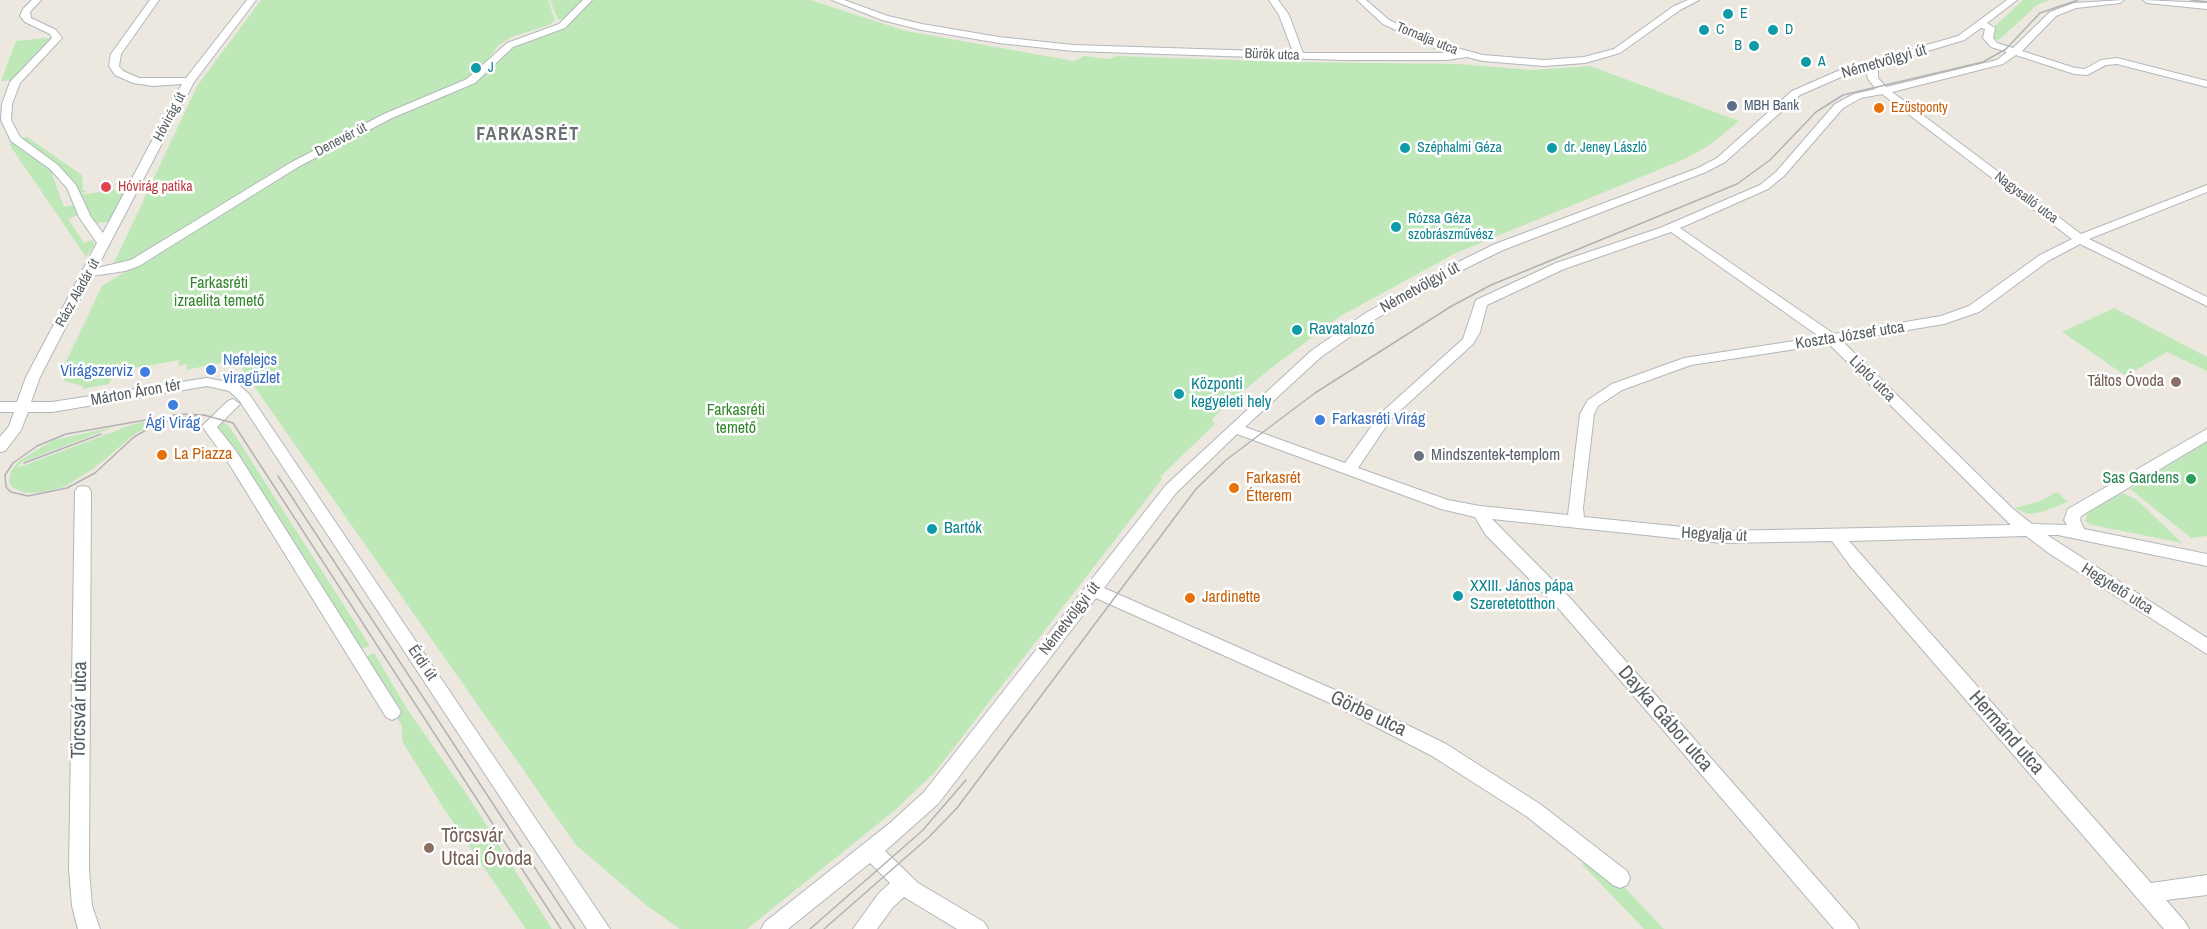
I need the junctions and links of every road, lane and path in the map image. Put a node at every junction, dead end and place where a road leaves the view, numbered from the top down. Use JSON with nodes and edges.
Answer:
{"nodes":[{"id":1,"x":37,"y":0,"type":"edge"},
{"id":2,"x":154,"y":0,"type":"edge"},
{"id":3,"x":252,"y":0,"type":"edge"},
{"id":4,"x":588,"y":0,"type":"edge"},
{"id":5,"x":836,"y":0,"type":"edge"},
{"id":6,"x":1273,"y":0,"type":"edge"},
{"id":7,"x":1361,"y":0,"type":"edge"},
{"id":8,"x":1669,"y":0,"type":"edge"},
{"id":9,"x":1695,"y":0,"type":"edge"},
{"id":10,"x":2013,"y":0,"type":"edge"},
{"id":11,"x":2120,"y":0,"type":"edge"},
{"id":12,"x":2147,"y":0,"type":"edge"},
{"id":13,"x":1680,"y":6,"type":"junction"},
{"id":14,"x":2207,"y":6,"type":"edge"},
{"id":15,"x":1980,"y":24,"type":"junction"},
{"id":16,"x":2016,"y":51,"type":"junction"},
{"id":17,"x":1466,"y":54,"type":"junction"},
{"id":18,"x":1299,"y":56,"type":"junction"},
{"id":19,"x":1867,"y":65,"type":"junction"},
{"id":20,"x":189,"y":81,"type":"junction"},
{"id":21,"x":15,"y":82,"type":"junction"},
{"id":22,"x":2,"y":83,"type":"dead end"},
{"id":23,"x":2207,"y":84,"type":"edge"},
{"id":24,"x":1883,"y":90,"type":"junction"},
{"id":25,"x":2207,"y":188,"type":"edge"},
{"id":26,"x":1671,"y":227,"type":"junction"},
{"id":27,"x":2080,"y":239,"type":"junction"},
{"id":28,"x":104,"y":244,"type":"junction"},
{"id":29,"x":88,"y":273,"type":"junction"},
{"id":30,"x":2207,"y":302,"type":"edge"},
{"id":31,"x":1832,"y":339,"type":"junction"},
{"id":32,"x":238,"y":401,"type":"junction"},
{"id":33,"x":0,"y":407,"type":"edge"},
{"id":34,"x":24,"y":408,"type":"junction"},
{"id":35,"x":1234,"y":428,"type":"junction"},
{"id":36,"x":2207,"y":434,"type":"edge"},
{"id":37,"x":0,"y":447,"type":"edge"},
{"id":38,"x":1348,"y":471,"type":"junction"},
{"id":39,"x":82,"y":491,"type":"dead end"},
{"id":40,"x":1480,"y":512,"type":"junction"},
{"id":41,"x":1577,"y":523,"type":"junction"},
{"id":42,"x":2028,"y":529,"type":"junction"},
{"id":43,"x":2078,"y":532,"type":"junction"},
{"id":44,"x":1836,"y":535,"type":"junction"},
{"id":45,"x":2207,"y":560,"type":"edge"},
{"id":46,"x":1093,"y":590,"type":"junction"},
{"id":47,"x":2207,"y":647,"type":"edge"},
{"id":48,"x":392,"y":712,"type":"dead end"},
{"id":49,"x":871,"y":850,"type":"junction"},
{"id":50,"x":1620,"y":879,"type":"dead end"},
{"id":51,"x":904,"y":884,"type":"junction"},
{"id":52,"x":2207,"y":885,"type":"edge"},
{"id":53,"x":2145,"y":893,"type":"junction"},
{"id":54,"x":1842,"y":927,"type":"edge"},
{"id":55,"x":89,"y":929,"type":"edge"},
{"id":56,"x":599,"y":929,"type":"edge"},
{"id":57,"x":772,"y":929,"type":"edge"},
{"id":58,"x":864,"y":929,"type":"edge"},
{"id":59,"x":977,"y":929,"type":"edge"},
{"id":60,"x":2178,"y":929,"type":"edge"}],
"edges":[{"from":1,"to":21,"type":"street","name":"Rácz Aladár út"},
{"from":2,"to":20,"type":"street"},
{"from":3,"to":20,"type":"street","name":"Hóvirág út"},
{"from":4,"to":29,"type":"street","name":"Denevér út"},
{"from":5,"to":18,"type":"street","name":"Bürök utca"},
{"from":6,"to":18,"type":"street"},
{"from":7,"to":17,"type":"street","name":"Tornalja utca"},
{"from":8,"to":13,"type":"street"},
{"from":9,"to":13,"type":"street","name":"Bürök utca"},
{"from":10,"to":15,"type":"street","name":"Németvölgyi út"},
{"from":11,"to":16,"type":"street","name":"Németvölgyi út"},
{"from":12,"to":14,"type":"street"},
{"from":13,"to":17,"type":"street","name":"Bürök utca"},
{"from":15,"to":16,"type":"street"},
{"from":15,"to":19,"type":"street","name":"Németvölgyi út"},
{"from":16,"to":23,"type":"street"},
{"from":16,"to":24,"type":"street","name":"Németvölgyi út"},
{"from":17,"to":18,"type":"street","name":"Bürök utca"},
{"from":19,"to":24,"type":"street","name":"Nagysalló utca"},
{"from":19,"to":35,"type":"street","name":"Németvölgyi út"},
{"from":20,"to":28,"type":"street","name":"Hóvirág út"},
{"from":21,"to":22,"type":"street"},
{"from":21,"to":28,"type":"street","name":"Rácz Aladár út"},
{"from":24,"to":26,"type":"street","name":"Németvölgyi út"},
{"from":24,"to":27,"type":"street","name":"Nagysalló utca"},
{"from":25,"to":27,"type":"street","name":"Koszta József utca"},
{"from":26,"to":31,"type":"street","name":"Liptó utca"},
{"from":26,"to":38,"type":"street","name":"Németvölgyi út"},
{"from":27,"to":30,"type":"street","name":"Nagysalló utca"},
{"from":27,"to":31,"type":"street","name":"Koszta József utca"},
{"from":28,"to":29,"type":"street","name":"Rácz Aladár út"},
{"from":29,"to":34,"type":"street","name":"Rácz Aladár út"},
{"from":31,"to":41,"type":"street","name":"Koszta József utca"},
{"from":31,"to":42,"type":"street","name":"Liptó utca"},
{"from":32,"to":34,"type":"street","name":"Márton Áron tér"},
{"from":32,"to":48,"type":"street"},
{"from":32,"to":56,"type":"street","name":"Érdi út"},
{"from":33,"to":34,"type":"street","name":"Márton Áron tér"},
{"from":34,"to":37,"type":"street","name":"Rácz Aladár út"},
{"from":35,"to":38,"type":"street","name":"Hegyalja út"},
{"from":35,"to":46,"type":"street","name":"Németvölgyi út"},
{"from":36,"to":43,"type":"street"},
{"from":38,"to":40,"type":"street","name":"Hegyalja út"},
{"from":39,"to":55,"type":"street","name":"Törcsvár utca"},
{"from":40,"to":41,"type":"street","name":"Hegyalja út"},
{"from":40,"to":54,"type":"street","name":"Dayka Gábor utca"},
{"from":41,"to":44,"type":"street","name":"Hegyalja út"},
{"from":42,"to":43,"type":"street","name":"Hegyalja út"},
{"from":42,"to":44,"type":"street","name":"Hegyalja út"},
{"from":42,"to":47,"type":"street","name":"Hegytető utca"},
{"from":43,"to":45,"type":"street","name":"Hegyalja út"},
{"from":44,"to":53,"type":"street","name":"Hermánd utca"},
{"from":46,"to":49,"type":"street","name":"Németvölgyi út"},
{"from":46,"to":50,"type":"street","name":"Görbe utca"},
{"from":49,"to":51,"type":"street"},
{"from":49,"to":57,"type":"street","name":"Németvölgyi út"},
{"from":51,"to":58,"type":"street"},
{"from":51,"to":59,"type":"street"},
{"from":52,"to":53,"type":"street"},
{"from":53,"to":60,"type":"street","name":"Hermánd utca"}]}
